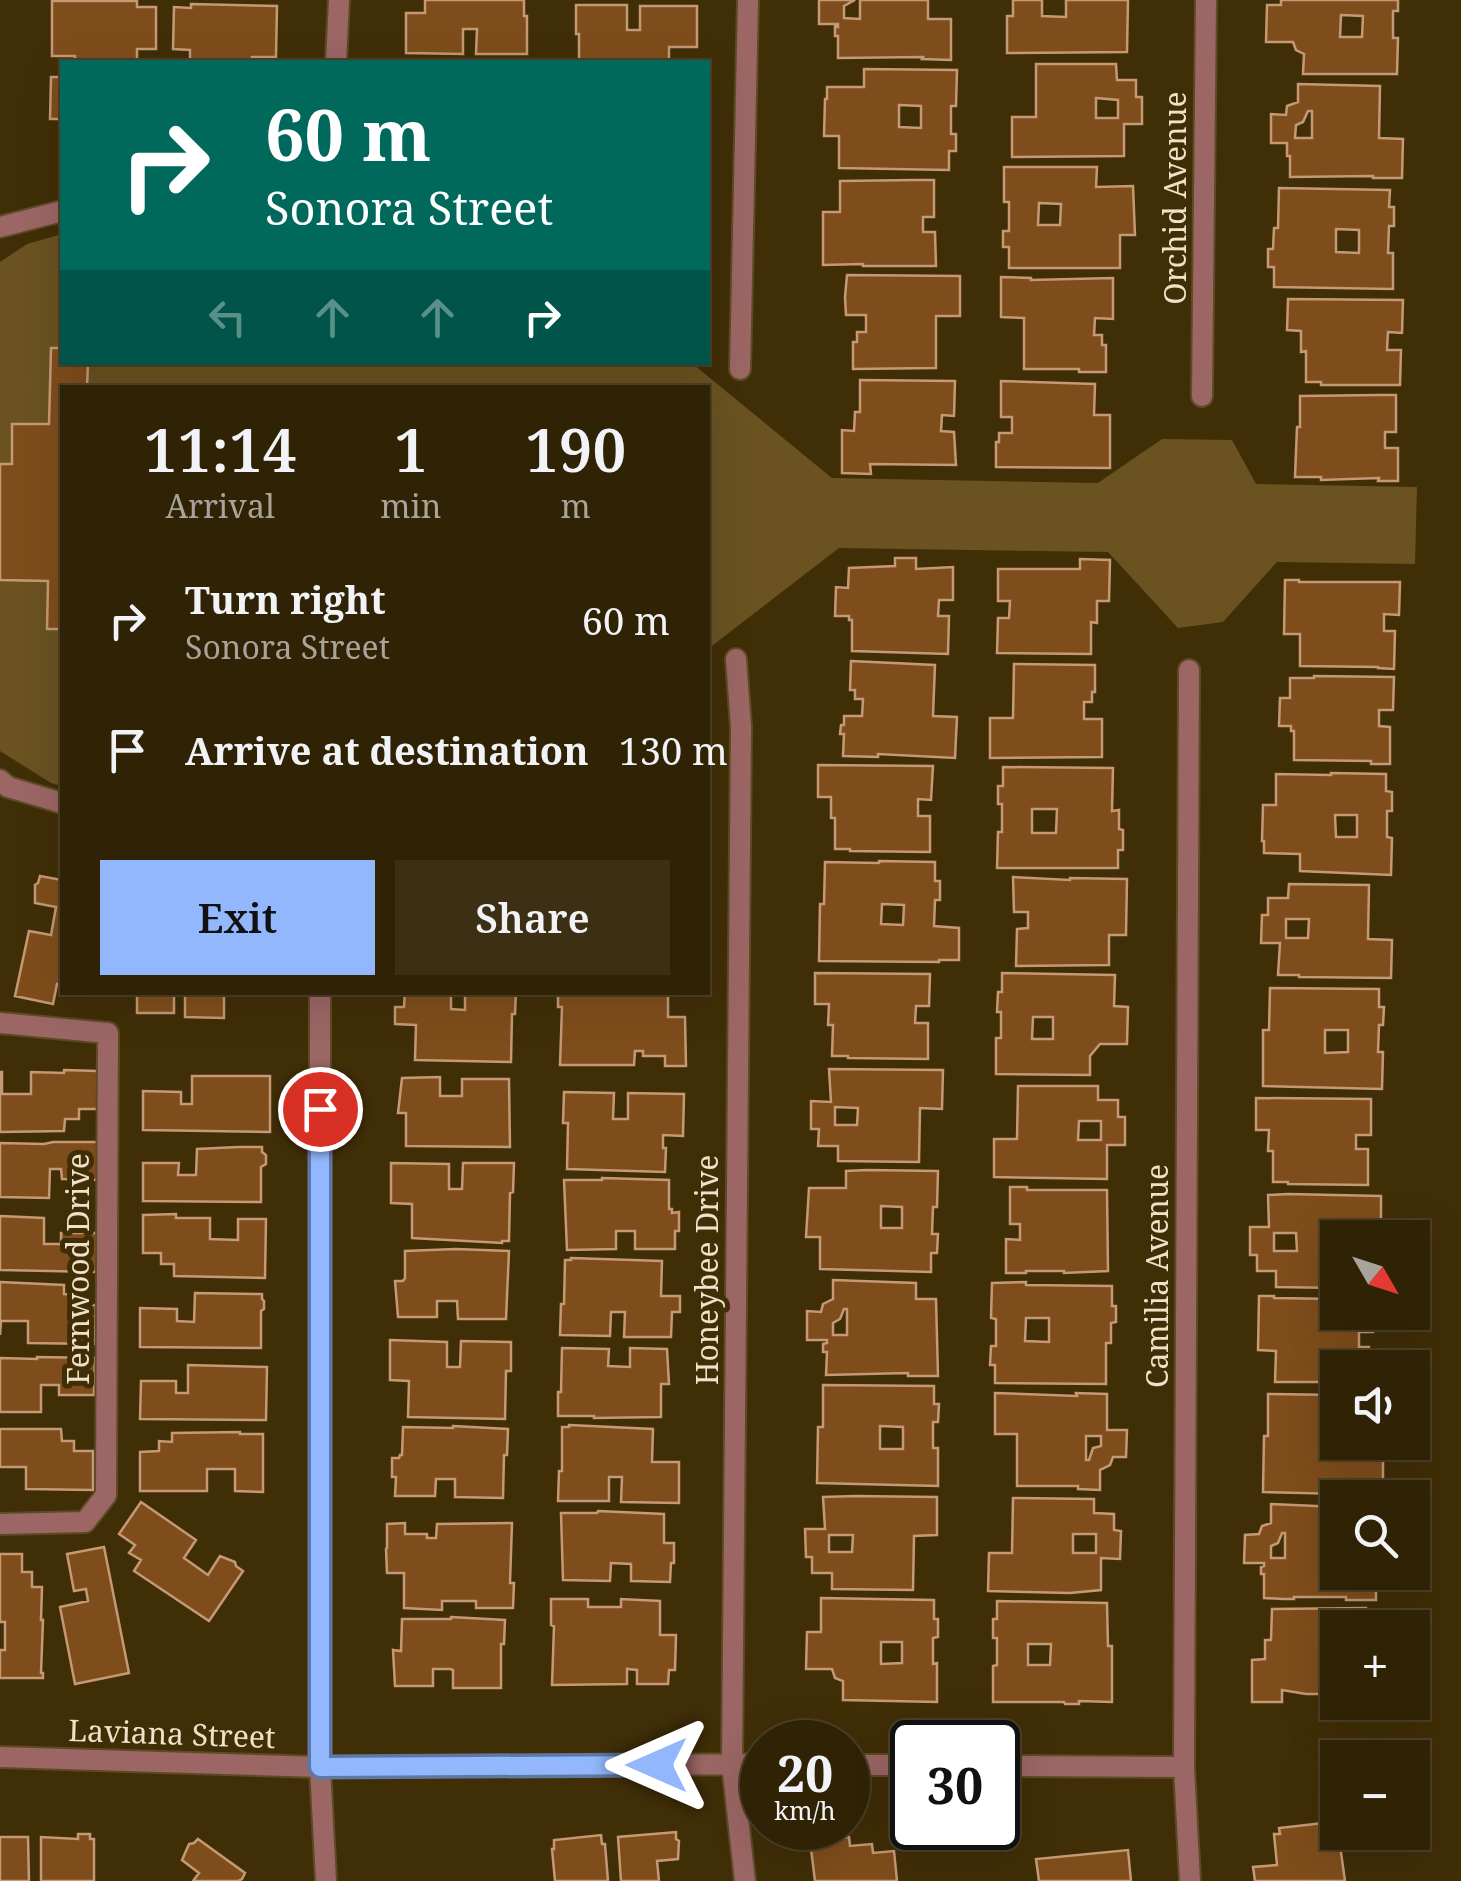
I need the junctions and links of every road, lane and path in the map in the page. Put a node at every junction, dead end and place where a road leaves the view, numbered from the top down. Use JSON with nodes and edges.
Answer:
{"nodes":[{"id":1,"x":339,"y":0,"type":"edge"},
{"id":2,"x":748,"y":0,"type":"edge"},
{"id":3,"x":1206,"y":0,"type":"edge"},
{"id":4,"x":336,"y":60,"type":"edge"},
{"id":5,"x":60,"y":212,"type":"edge"},
{"id":6,"x":0,"y":227,"type":"edge"},
{"id":7,"x":740,"y":369,"type":"dead end"},
{"id":8,"x":1202,"y":396,"type":"dead end"},
{"id":9,"x":736,"y":659,"type":"dead end"},
{"id":10,"x":1188,"y":670,"type":"dead end"},
{"id":11,"x":3,"y":790,"type":"edge"},
{"id":12,"x":60,"y":802,"type":"edge"},
{"id":13,"x":320,"y":995,"type":"edge"},
{"id":14,"x":0,"y":1024,"type":"edge"},
{"id":15,"x":0,"y":1524,"type":"edge"},
{"id":16,"x":0,"y":1757,"type":"edge"},
{"id":17,"x":732,"y":1764,"type":"junction"},
{"id":18,"x":740,"y":1764,"type":"edge"},
{"id":19,"x":1020,"y":1766,"type":"edge"},
{"id":20,"x":320,"y":1767,"type":"junction"},
{"id":21,"x":1184,"y":1767,"type":"junction"},
{"id":22,"x":326,"y":1881,"type":"edge"},
{"id":23,"x":745,"y":1881,"type":"edge"},
{"id":24,"x":1190,"y":1881,"type":"edge"}],
"edges":[{"from":1,"to":4,"type":"street"},
{"from":2,"to":7,"type":"street"},
{"from":3,"to":8,"type":"street","name":"Orchid Avenue"},
{"from":5,"to":6,"type":"street"},
{"from":9,"to":17,"type":"street","name":"Honeybee Drive"},
{"from":10,"to":21,"type":"street","name":"Camilia Avenue"},
{"from":11,"to":12,"type":"street"},
{"from":13,"to":20,"type":"street"},
{"from":14,"to":15,"type":"street","name":"Fernwood Drive"},
{"from":16,"to":20,"type":"street","name":"Laviana Street"},
{"from":17,"to":18,"type":"street","name":"Laviana Street"},
{"from":17,"to":20,"type":"street","name":"Laviana Street"},
{"from":17,"to":23,"type":"street","name":"Honeybee Drive"},
{"from":19,"to":21,"type":"street"},
{"from":20,"to":22,"type":"street"},
{"from":21,"to":24,"type":"street","name":"Camilia Avenue"}]}
